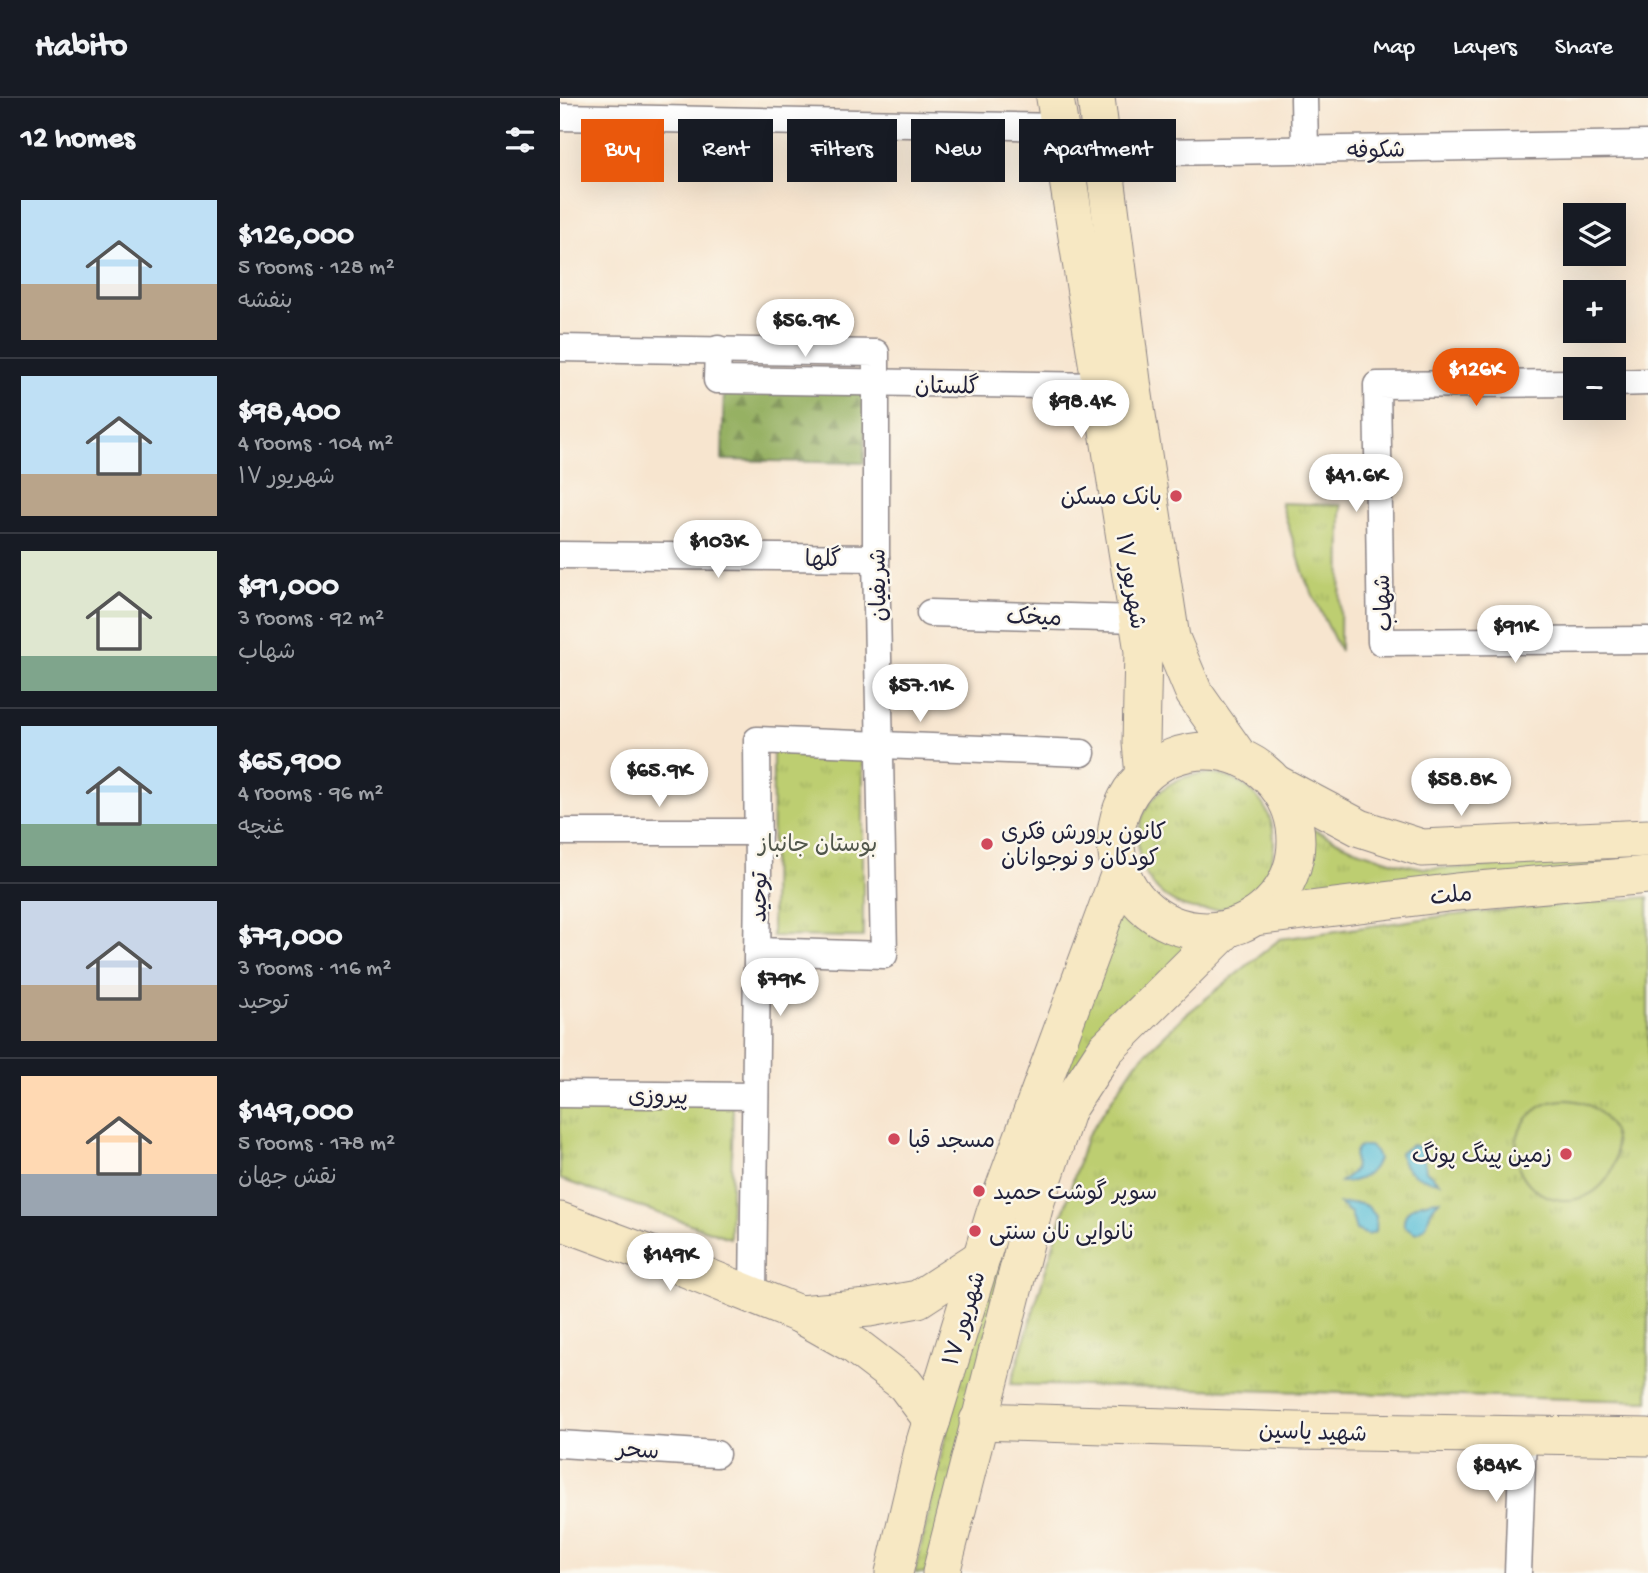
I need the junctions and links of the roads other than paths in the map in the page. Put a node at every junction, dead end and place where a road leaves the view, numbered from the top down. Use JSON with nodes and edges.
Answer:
{"nodes":[{"id":1,"x":1096,"y":98,"type":"edge"},
{"id":2,"x":1304,"y":98,"type":"edge"},
{"id":3,"x":1058,"y":113,"type":"edge"},
{"id":4,"x":560,"y":117,"type":"edge"},
{"id":5,"x":1099,"y":119,"type":"edge"},
{"id":6,"x":1648,"y":144,"type":"edge"},
{"id":7,"x":1305,"y":150,"type":"junction"},
{"id":8,"x":1176,"y":152,"type":"edge"},
{"id":9,"x":1107,"y":182,"type":"edge"},
{"id":10,"x":560,"y":348,"type":"edge"},
{"id":11,"x":1648,"y":382,"type":"edge"},
{"id":12,"x":1563,"y":383,"type":"edge"},
{"id":13,"x":1626,"y":383,"type":"edge"},
{"id":14,"x":876,"y":384,"type":"junction"},
{"id":15,"x":1102,"y":386,"type":"junction"},
{"id":16,"x":560,"y":555,"type":"edge"},
{"id":17,"x":876,"y":558,"type":"junction"},
{"id":18,"x":930,"y":612,"type":"dead end"},
{"id":19,"x":1138,"y":619,"type":"junction"},
{"id":20,"x":1648,"y":640,"type":"edge"},
{"id":21,"x":880,"y":746,"type":"junction"},
{"id":22,"x":1082,"y":753,"type":"dead end"},
{"id":23,"x":1239,"y":757,"type":"junction"},
{"id":24,"x":1144,"y":775,"type":"junction"},
{"id":25,"x":1277,"y":784,"type":"junction"},
{"id":26,"x":560,"y":832,"type":"edge"},
{"id":27,"x":758,"y":832,"type":"junction"},
{"id":28,"x":1648,"y":838,"type":"edge"},
{"id":29,"x":1121,"y":870,"type":"junction"},
{"id":30,"x":1648,"y":875,"type":"edge"},
{"id":31,"x":1241,"y":923,"type":"junction"},
{"id":32,"x":757,"y":951,"type":"junction"},
{"id":33,"x":560,"y":1094,"type":"edge"},
{"id":34,"x":755,"y":1096,"type":"junction"},
{"id":35,"x":560,"y":1222,"type":"edge"},
{"id":36,"x":981,"y":1258,"type":"junction"},
{"id":37,"x":752,"y":1296,"type":"junction"},
{"id":38,"x":799,"y":1314,"type":"junction"},
{"id":39,"x":932,"y":1420,"type":"junction"},
{"id":40,"x":978,"y":1421,"type":"junction"},
{"id":41,"x":1522,"y":1436,"type":"junction"},
{"id":42,"x":1648,"y":1437,"type":"edge"},
{"id":43,"x":560,"y":1444,"type":"edge"},
{"id":44,"x":716,"y":1454,"type":"dead end"},
{"id":45,"x":894,"y":1573,"type":"edge"},
{"id":46,"x":941,"y":1573,"type":"edge"},
{"id":47,"x":1517,"y":1573,"type":"edge"}],
"edges":[{"from":1,"to":5,"type":"main road","name":"۱۷ شهریور"},
{"from":2,"to":7,"type":"street"},
{"from":3,"to":4,"type":"street"},
{"from":3,"to":15,"type":"main road","name":"۱۷ شهریور"},
{"from":6,"to":7,"type":"street","name":"شکوفه"},
{"from":7,"to":8,"type":"street","name":"شکوفه"},
{"from":9,"to":23,"type":"main road","name":"۱۷ شهریور"},
{"from":10,"to":14,"type":"street"},
{"from":11,"to":13,"type":"street"},
{"from":12,"to":20,"type":"street","name":"شهاب"},
{"from":14,"to":15,"type":"street","name":"گلستان"},
{"from":14,"to":17,"type":"street","name":"شریفیان"},
{"from":15,"to":19,"type":"main road","name":"۱۷ شهریور"},
{"from":16,"to":17,"type":"street","name":"گلها"},
{"from":17,"to":21,"type":"street","name":"شریفیان"},
{"from":18,"to":19,"type":"street","name":"میخک"},
{"from":19,"to":24,"type":"main road","name":"۱۷ شهریور"},
{"from":21,"to":22,"type":"street","name":"توحید"},
{"from":21,"to":27,"type":"street","name":"توحید"},
{"from":21,"to":32,"type":"street","name":"شریفیان"},
{"from":23,"to":24,"type":"main road"},
{"from":23,"to":25,"type":"main road"},
{"from":24,"to":29,"type":"main road"},
{"from":25,"to":28,"type":"main road","name":"ملت"},
{"from":25,"to":31,"type":"main road"},
{"from":26,"to":27,"type":"street"},
{"from":27,"to":32,"type":"street","name":"توحید"},
{"from":29,"to":31,"type":"main road"},
{"from":29,"to":36,"type":"main road","name":"۱۷ شهریور"},
{"from":30,"to":31,"type":"main road","name":"ملت"},
{"from":31,"to":40,"type":"main road","name":"۱۷ شهریور"},
{"from":32,"to":34,"type":"street","name":"توحید"},
{"from":33,"to":34,"type":"street","name":"پیروزی"},
{"from":34,"to":37,"type":"street","name":"توحید"},
{"from":35,"to":37,"type":"main road"},
{"from":36,"to":38,"type":"main road"},
{"from":36,"to":39,"type":"main road","name":"۱۷ شهریور"},
{"from":37,"to":38,"type":"main road"},
{"from":38,"to":39,"type":"main road"},
{"from":39,"to":45,"type":"main road","name":"۱۷ شهریور"},
{"from":40,"to":41,"type":"main road","name":"شهید یاسین"},
{"from":40,"to":46,"type":"main road","name":"۱۷ شهریور"},
{"from":41,"to":42,"type":"main road","name":"شهید یاسین"},
{"from":41,"to":47,"type":"street"},
{"from":43,"to":44,"type":"street","name":"سحر"}]}
